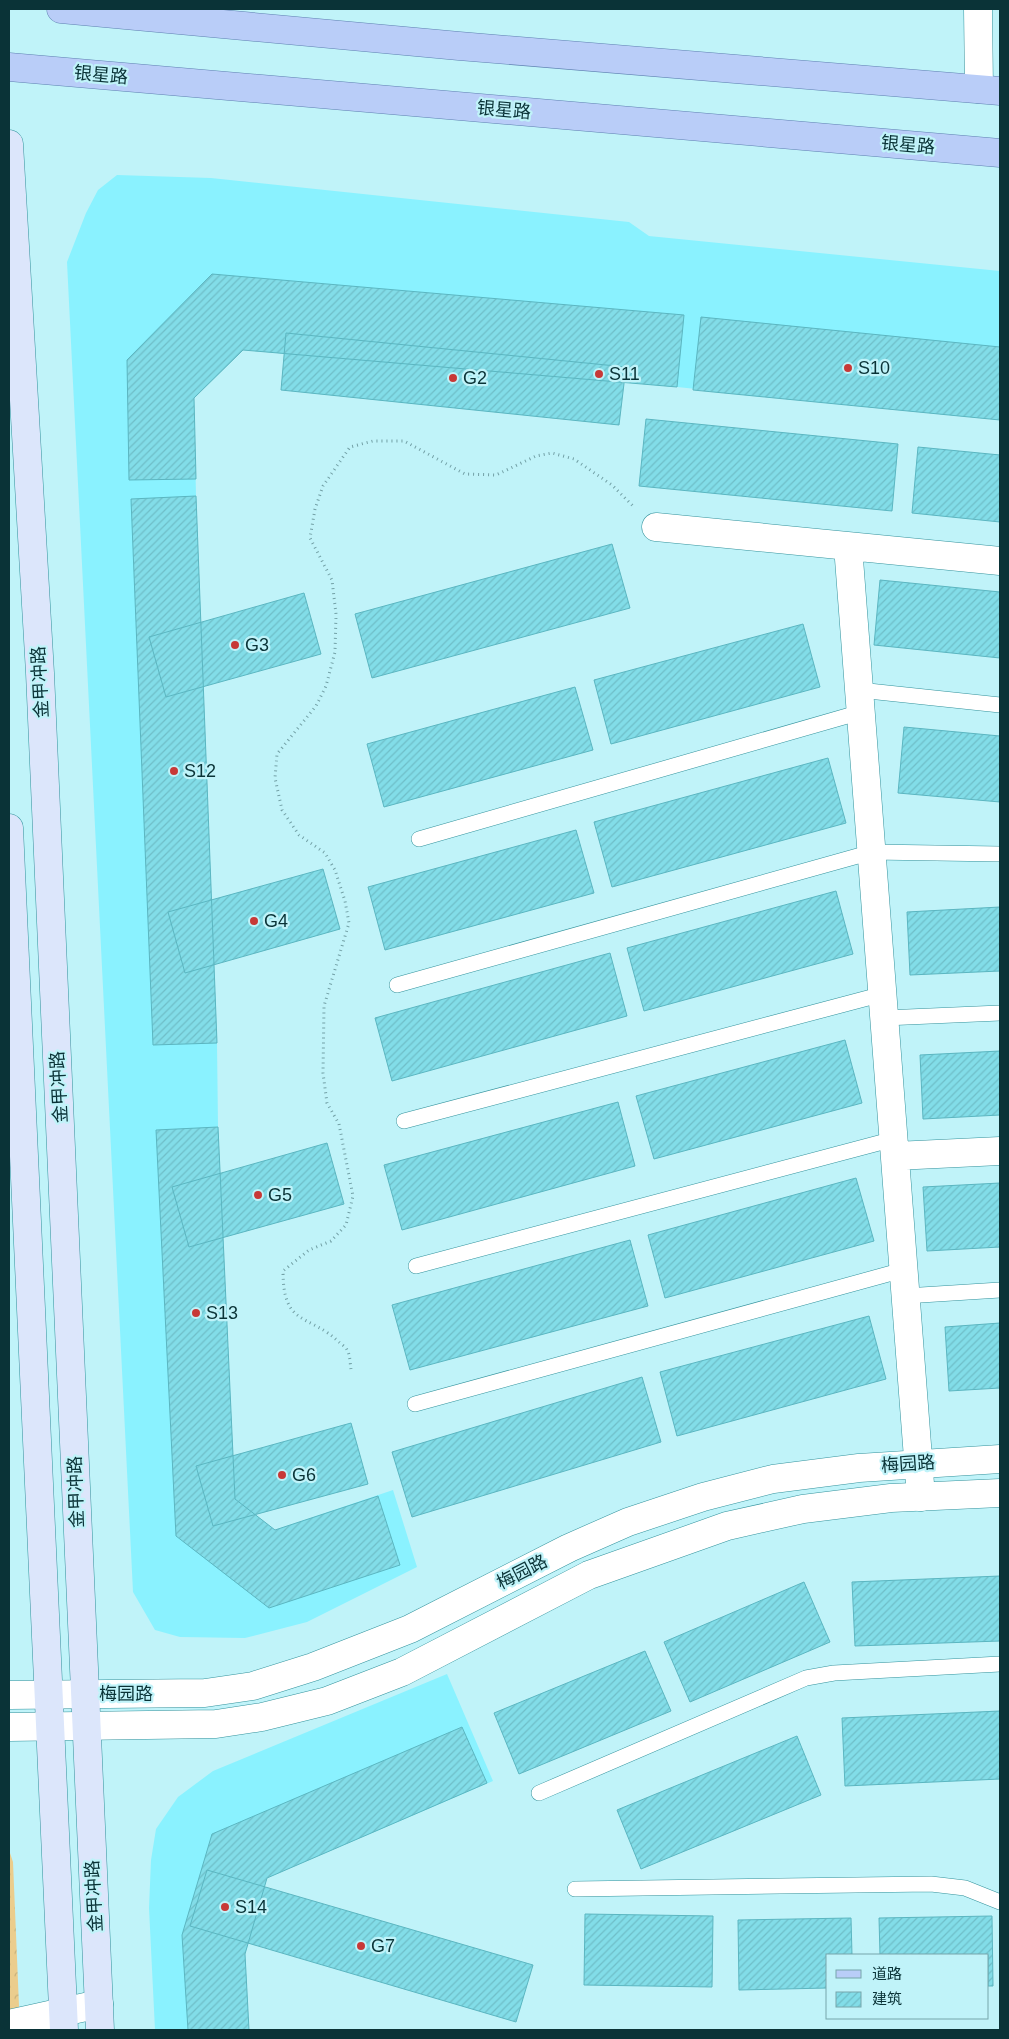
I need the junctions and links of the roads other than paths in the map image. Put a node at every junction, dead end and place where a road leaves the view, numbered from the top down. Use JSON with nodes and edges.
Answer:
{"nodes":[{"id":1,"x":61,"y":9,"type":"edge"},
{"id":2,"x":978,"y":9,"type":"edge"},
{"id":3,"x":9,"y":67,"type":"edge"},
{"id":4,"x":990,"y":90,"type":"edge"},
{"id":5,"x":9,"y":144,"type":"edge"},
{"id":6,"x":1000,"y":153,"type":"edge"},
{"id":7,"x":656,"y":527,"type":"road end"},
{"id":8,"x":848,"y":546,"type":"junction"},
{"id":9,"x":1000,"y":561,"type":"edge"},
{"id":10,"x":860,"y":701,"type":"junction"},
{"id":11,"x":1000,"y":704,"type":"edge"},
{"id":12,"x":9,"y":828,"type":"edge"},
{"id":13,"x":419,"y":839,"type":"dead end"},
{"id":14,"x":872,"y":852,"type":"junction"},
{"id":15,"x":1000,"y":854,"type":"edge"},
{"id":16,"x":11,"y":927,"type":"edge"},
{"id":17,"x":12,"y":958,"type":"edge"},
{"id":18,"x":397,"y":985,"type":"dead end"},
{"id":19,"x":883,"y":1006,"type":"junction"},
{"id":20,"x":1000,"y":1013,"type":"edge"},
{"id":21,"x":404,"y":1122,"type":"dead end"},
{"id":22,"x":894,"y":1148,"type":"junction"},
{"id":23,"x":1000,"y":1151,"type":"edge"},
{"id":24,"x":416,"y":1266,"type":"dead end"},
{"id":25,"x":904,"y":1283,"type":"junction"},
{"id":26,"x":1000,"y":1290,"type":"edge"},
{"id":27,"x":415,"y":1404,"type":"dead end"},
{"id":28,"x":1000,"y":1459,"type":"edge"},
{"id":29,"x":918,"y":1464,"type":"junction"},
{"id":30,"x":1000,"y":1493,"type":"edge"},
{"id":31,"x":921,"y":1497,"type":"junction"},
{"id":32,"x":1000,"y":1664,"type":"edge"},
{"id":33,"x":49,"y":1694,"type":"junction"},
{"id":34,"x":85,"y":1694,"type":"junction"},
{"id":35,"x":9,"y":1695,"type":"edge"},
{"id":36,"x":50,"y":1726,"type":"junction"},
{"id":37,"x":86,"y":1726,"type":"junction"},
{"id":38,"x":9,"y":1727,"type":"edge"},
{"id":39,"x":539,"y":1793,"type":"dead end"},
{"id":40,"x":575,"y":1889,"type":"dead end"},
{"id":41,"x":1000,"y":1902,"type":"edge"},
{"id":42,"x":100,"y":2017,"type":"edge"},
{"id":43,"x":64,"y":2021,"type":"edge"},
{"id":44,"x":9,"y":2024,"type":"edge"}],
"edges":[{"from":1,"to":4,"type":"main road"},
{"from":2,"to":4,"type":"street"},
{"from":3,"to":6,"type":"main road","name":"银星路"},
{"from":5,"to":34,"type":"main road","name":"金甲冲路"},
{"from":7,"to":8,"type":"street"},
{"from":8,"to":9,"type":"street"},
{"from":8,"to":10,"type":"street"},
{"from":10,"to":11,"type":"lane"},
{"from":10,"to":13,"type":"lane"},
{"from":10,"to":14,"type":"street"},
{"from":12,"to":16,"type":"main road","name":"金甲冲路"},
{"from":14,"to":15,"type":"lane"},
{"from":14,"to":18,"type":"lane"},
{"from":14,"to":19,"type":"street"},
{"from":16,"to":17,"type":"main road","name":"金甲冲路"},
{"from":17,"to":33,"type":"main road","name":"金甲冲路"},
{"from":19,"to":20,"type":"lane"},
{"from":19,"to":21,"type":"lane"},
{"from":19,"to":22,"type":"street"},
{"from":22,"to":23,"type":"street"},
{"from":22,"to":24,"type":"lane"},
{"from":22,"to":25,"type":"street"},
{"from":25,"to":26,"type":"lane"},
{"from":25,"to":27,"type":"lane"},
{"from":25,"to":29,"type":"street"},
{"from":28,"to":29,"type":"street","name":"梅园路"},
{"from":29,"to":31,"type":"street"},
{"from":29,"to":34,"type":"street","name":"梅园路"},
{"from":30,"to":31,"type":"street","name":"梅园路"},
{"from":31,"to":37,"type":"street","name":"梅园路"},
{"from":32,"to":39,"type":"lane"},
{"from":33,"to":34,"type":"street","name":"梅园路"},
{"from":33,"to":35,"type":"street","name":"梅园路"},
{"from":33,"to":36,"type":"main road","name":"金甲冲路"},
{"from":34,"to":37,"type":"main road","name":"金甲冲路"},
{"from":36,"to":37,"type":"street","name":"梅园路"},
{"from":36,"to":38,"type":"street","name":"梅园路"},
{"from":36,"to":43,"type":"main road","name":"金甲冲路"},
{"from":37,"to":42,"type":"main road","name":"金甲冲路"},
{"from":40,"to":41,"type":"lane"},
{"from":42,"to":43,"type":"street"},
{"from":43,"to":44,"type":"street"}]}
